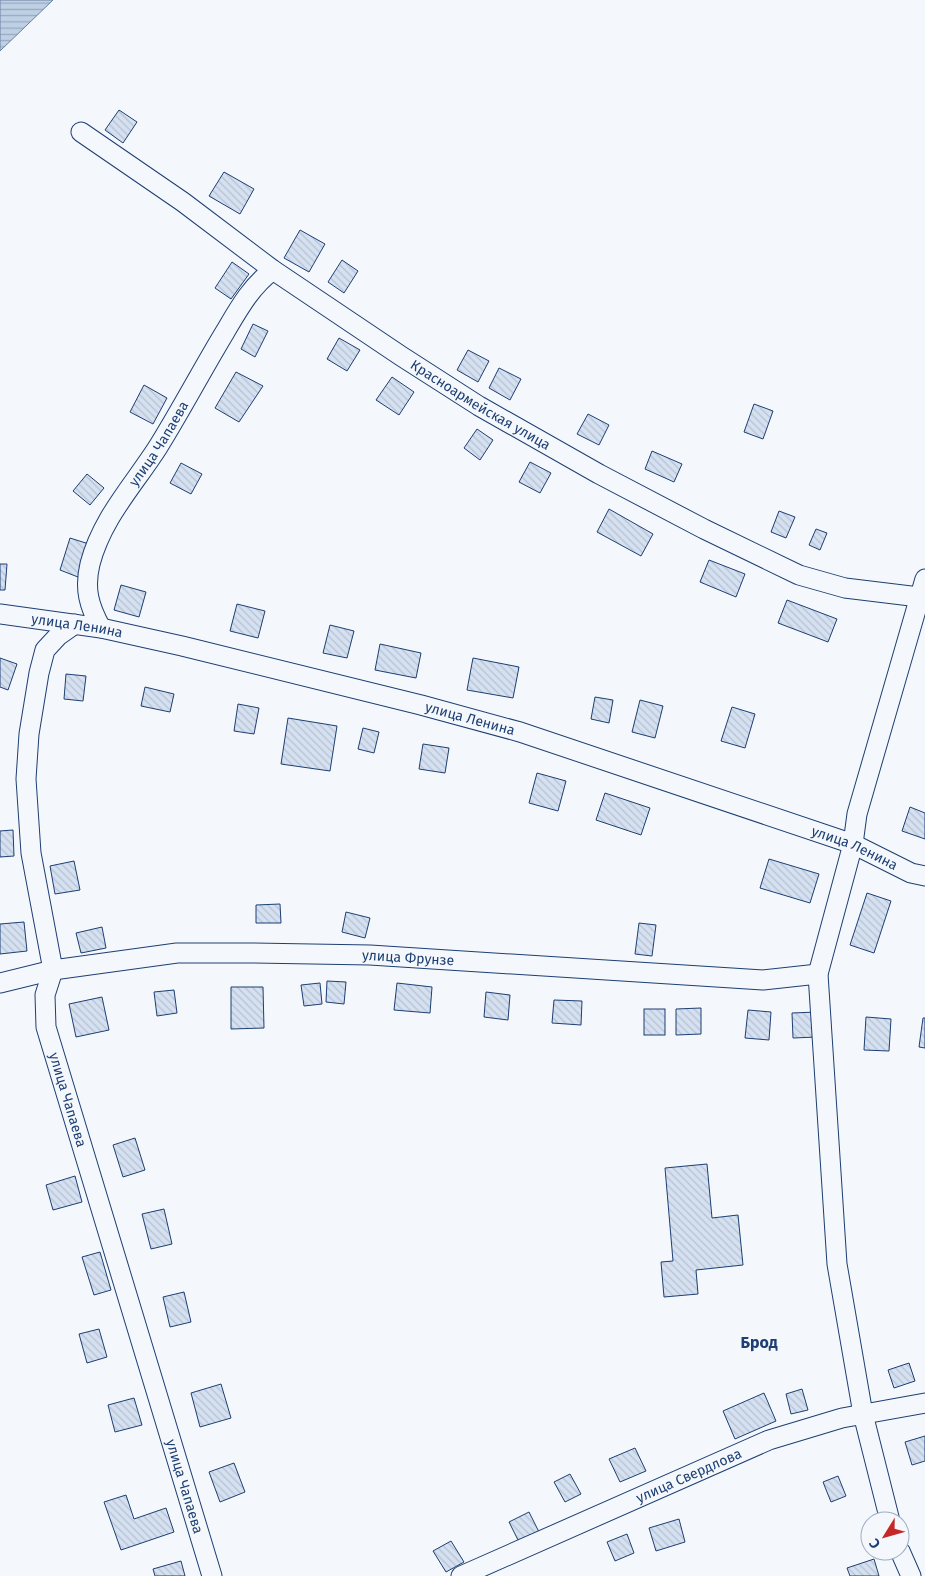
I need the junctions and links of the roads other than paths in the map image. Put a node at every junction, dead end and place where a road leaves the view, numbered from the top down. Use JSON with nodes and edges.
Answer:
{"nodes":[{"id":1,"x":81,"y":132,"type":"dead end"},
{"id":2,"x":273,"y":270,"type":"junction"},
{"id":3,"x":922,"y":588,"type":"edge"},
{"id":4,"x":0,"y":614,"type":"edge"},
{"id":5,"x":75,"y":624,"type":"junction"},
{"id":6,"x":101,"y":628,"type":"junction"},
{"id":7,"x":853,"y":844,"type":"junction"},
{"id":8,"x":925,"y":876,"type":"edge"},
{"id":9,"x":53,"y":970,"type":"junction"},
{"id":10,"x":818,"y":974,"type":"junction"},
{"id":11,"x":0,"y":983,"type":"edge"},
{"id":12,"x":925,"y":1402,"type":"edge"},
{"id":13,"x":863,"y":1414,"type":"junction"},
{"id":14,"x":887,"y":1511,"type":"edge"},
{"id":15,"x":904,"y":1561,"type":"edge"},
{"id":16,"x":212,"y":1576,"type":"edge"},
{"id":17,"x":461,"y":1576,"type":"edge"},
{"id":18,"x":911,"y":1576,"type":"edge"}],
"edges":[{"from":1,"to":2,"type":"street","name":"Красноармейская улица"},
{"from":2,"to":3,"type":"street","name":"Красноармейская улица"},
{"from":2,"to":6,"type":"street","name":"улица Чапаева"},
{"from":3,"to":7,"type":"street"},
{"from":4,"to":5,"type":"street","name":"улица Ленина"},
{"from":5,"to":6,"type":"street","name":"улица Ленина"},
{"from":5,"to":9,"type":"street","name":"улица Чапаева"},
{"from":6,"to":7,"type":"street","name":"улица Ленина"},
{"from":7,"to":8,"type":"street","name":"улица Ленина"},
{"from":7,"to":10,"type":"street"},
{"from":9,"to":10,"type":"street","name":"улица Фрунзе"},
{"from":9,"to":11,"type":"street","name":"улица Фрунзе"},
{"from":9,"to":16,"type":"street","name":"улица Чапаева"},
{"from":10,"to":13,"type":"street"},
{"from":12,"to":13,"type":"street","name":"улица Свердлова"},
{"from":13,"to":14,"type":"street"},
{"from":13,"to":17,"type":"street","name":"улица Свердлова"},
{"from":15,"to":18,"type":"street"}]}
